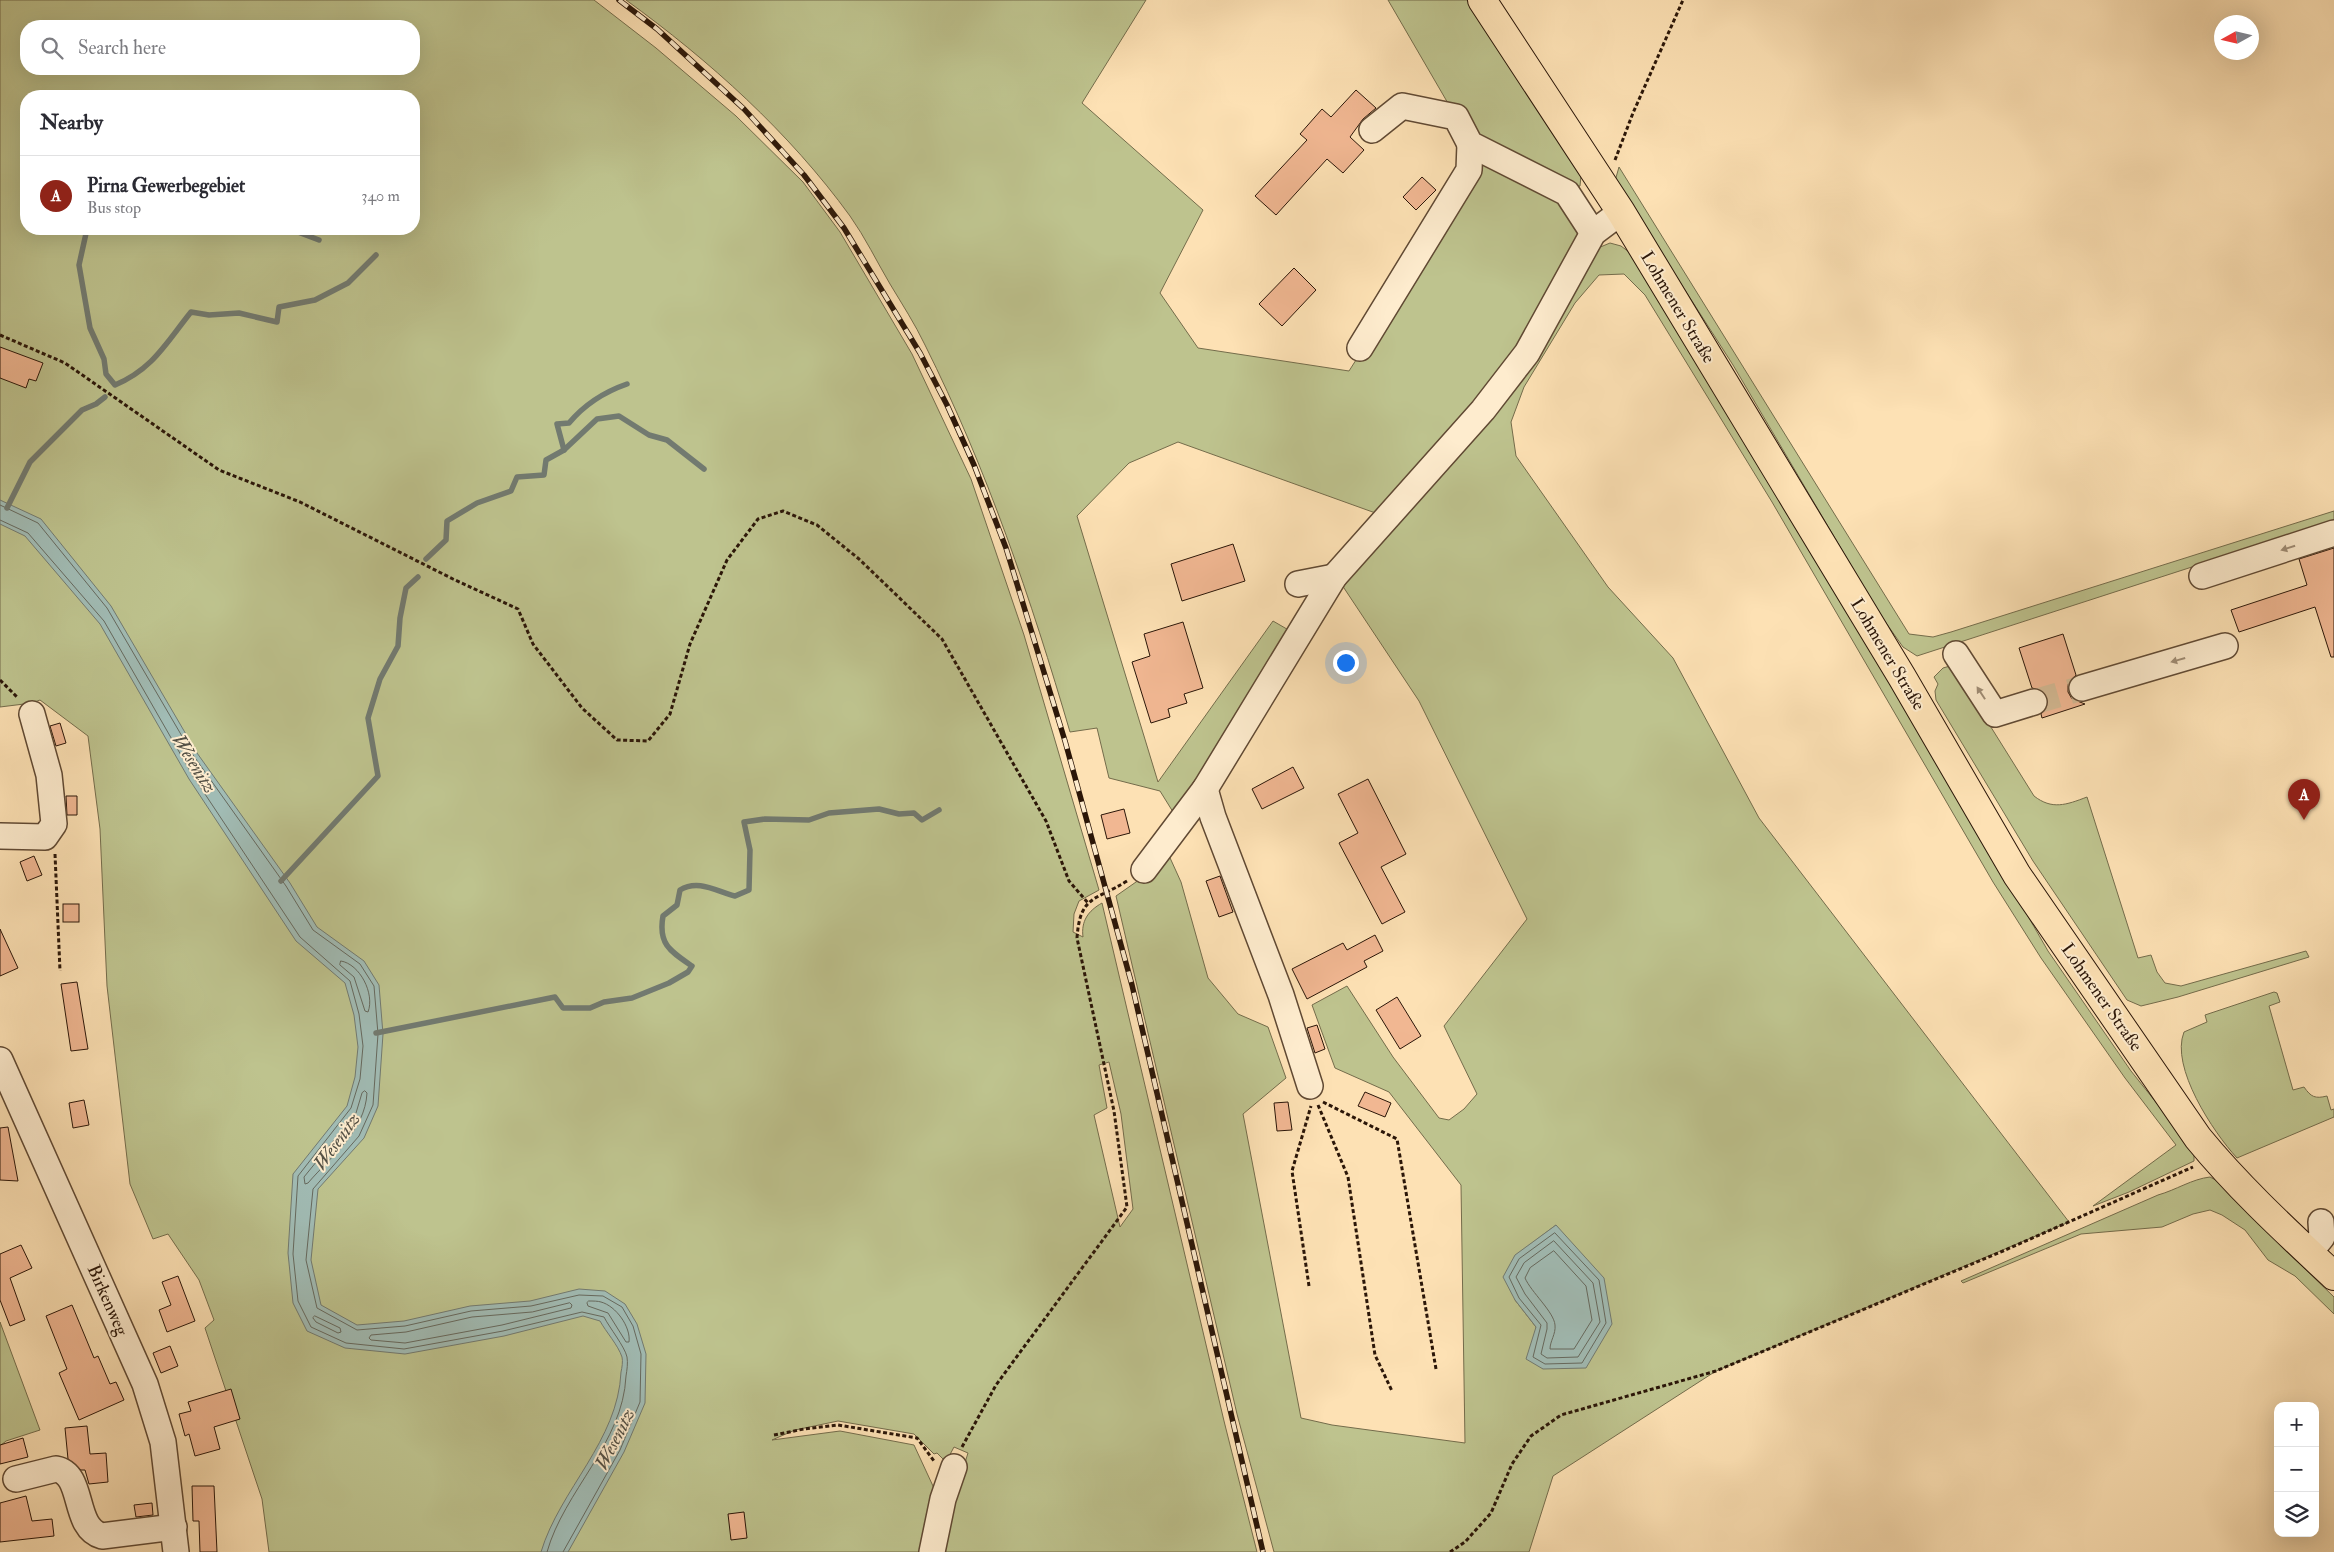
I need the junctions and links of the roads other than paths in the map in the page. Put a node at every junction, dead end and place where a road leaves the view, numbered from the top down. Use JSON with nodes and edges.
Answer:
{"nodes":[{"id":1,"x":1482,"y":0,"type":"edge"},
{"id":2,"x":1372,"y":130,"type":"dead end"},
{"id":3,"x":1470,"y":144,"type":"junction"},
{"id":4,"x":1621,"y":212,"type":"junction"},
{"id":5,"x":1593,"y":233,"type":"junction"},
{"id":6,"x":1360,"y":348,"type":"dead end"},
{"id":7,"x":2334,"y":533,"type":"edge"},
{"id":8,"x":2202,"y":576,"type":"dead end"},
{"id":9,"x":1334,"y":577,"type":"junction"},
{"id":10,"x":1298,"y":584,"type":"dead end"},
{"id":11,"x":2225,"y":646,"type":"dead end"},
{"id":12,"x":1956,"y":654,"type":"dead end"},
{"id":13,"x":2082,"y":688,"type":"tunnel mouth"},
{"id":14,"x":2034,"y":702,"type":"tunnel mouth"},
{"id":15,"x":32,"y":714,"type":"dead end"},
{"id":16,"x":1205,"y":789,"type":"junction"},
{"id":17,"x":0,"y":836,"type":"edge"},
{"id":18,"x":1144,"y":870,"type":"road end"},
{"id":19,"x":0,"y":1060,"type":"edge"},
{"id":20,"x":1312,"y":1091,"type":"road end"},
{"id":21,"x":2322,"y":1222,"type":"dead end"},
{"id":22,"x":2309,"y":1252,"type":"junction"},
{"id":23,"x":2334,"y":1276,"type":"edge"},
{"id":24,"x":952,"y":1474,"type":"road end"},
{"id":25,"x":16,"y":1479,"type":"dead end"},
{"id":26,"x":174,"y":1527,"type":"junction"},
{"id":27,"x":176,"y":1552,"type":"edge"},
{"id":28,"x":932,"y":1552,"type":"edge"}],
"edges":[{"from":1,"to":4,"type":"main road","name":"Lohmener Straße"},
{"from":2,"to":3,"type":"street"},
{"from":3,"to":5,"type":"street"},
{"from":3,"to":6,"type":"street"},
{"from":4,"to":5,"type":"street"},
{"from":4,"to":22,"type":"main road","name":"Lohmener Straße"},
{"from":5,"to":9,"type":"street"},
{"from":7,"to":8,"type":"street","one_way":true},
{"from":9,"to":10,"type":"street"},
{"from":9,"to":16,"type":"street"},
{"from":11,"to":13,"type":"street","one_way":true},
{"from":14,"to":12,"type":"street","one_way":true},
{"from":15,"to":17,"type":"street"},
{"from":16,"to":18,"type":"street"},
{"from":16,"to":20,"type":"street"},
{"from":19,"to":26,"type":"street","name":"Birkenweg"},
{"from":21,"to":22,"type":"street"},
{"from":22,"to":23,"type":"main road","name":"Lohmener Straße"},
{"from":24,"to":28,"type":"street"},
{"from":25,"to":26,"type":"street"},
{"from":26,"to":27,"type":"street","name":"Birkenweg"}]}
